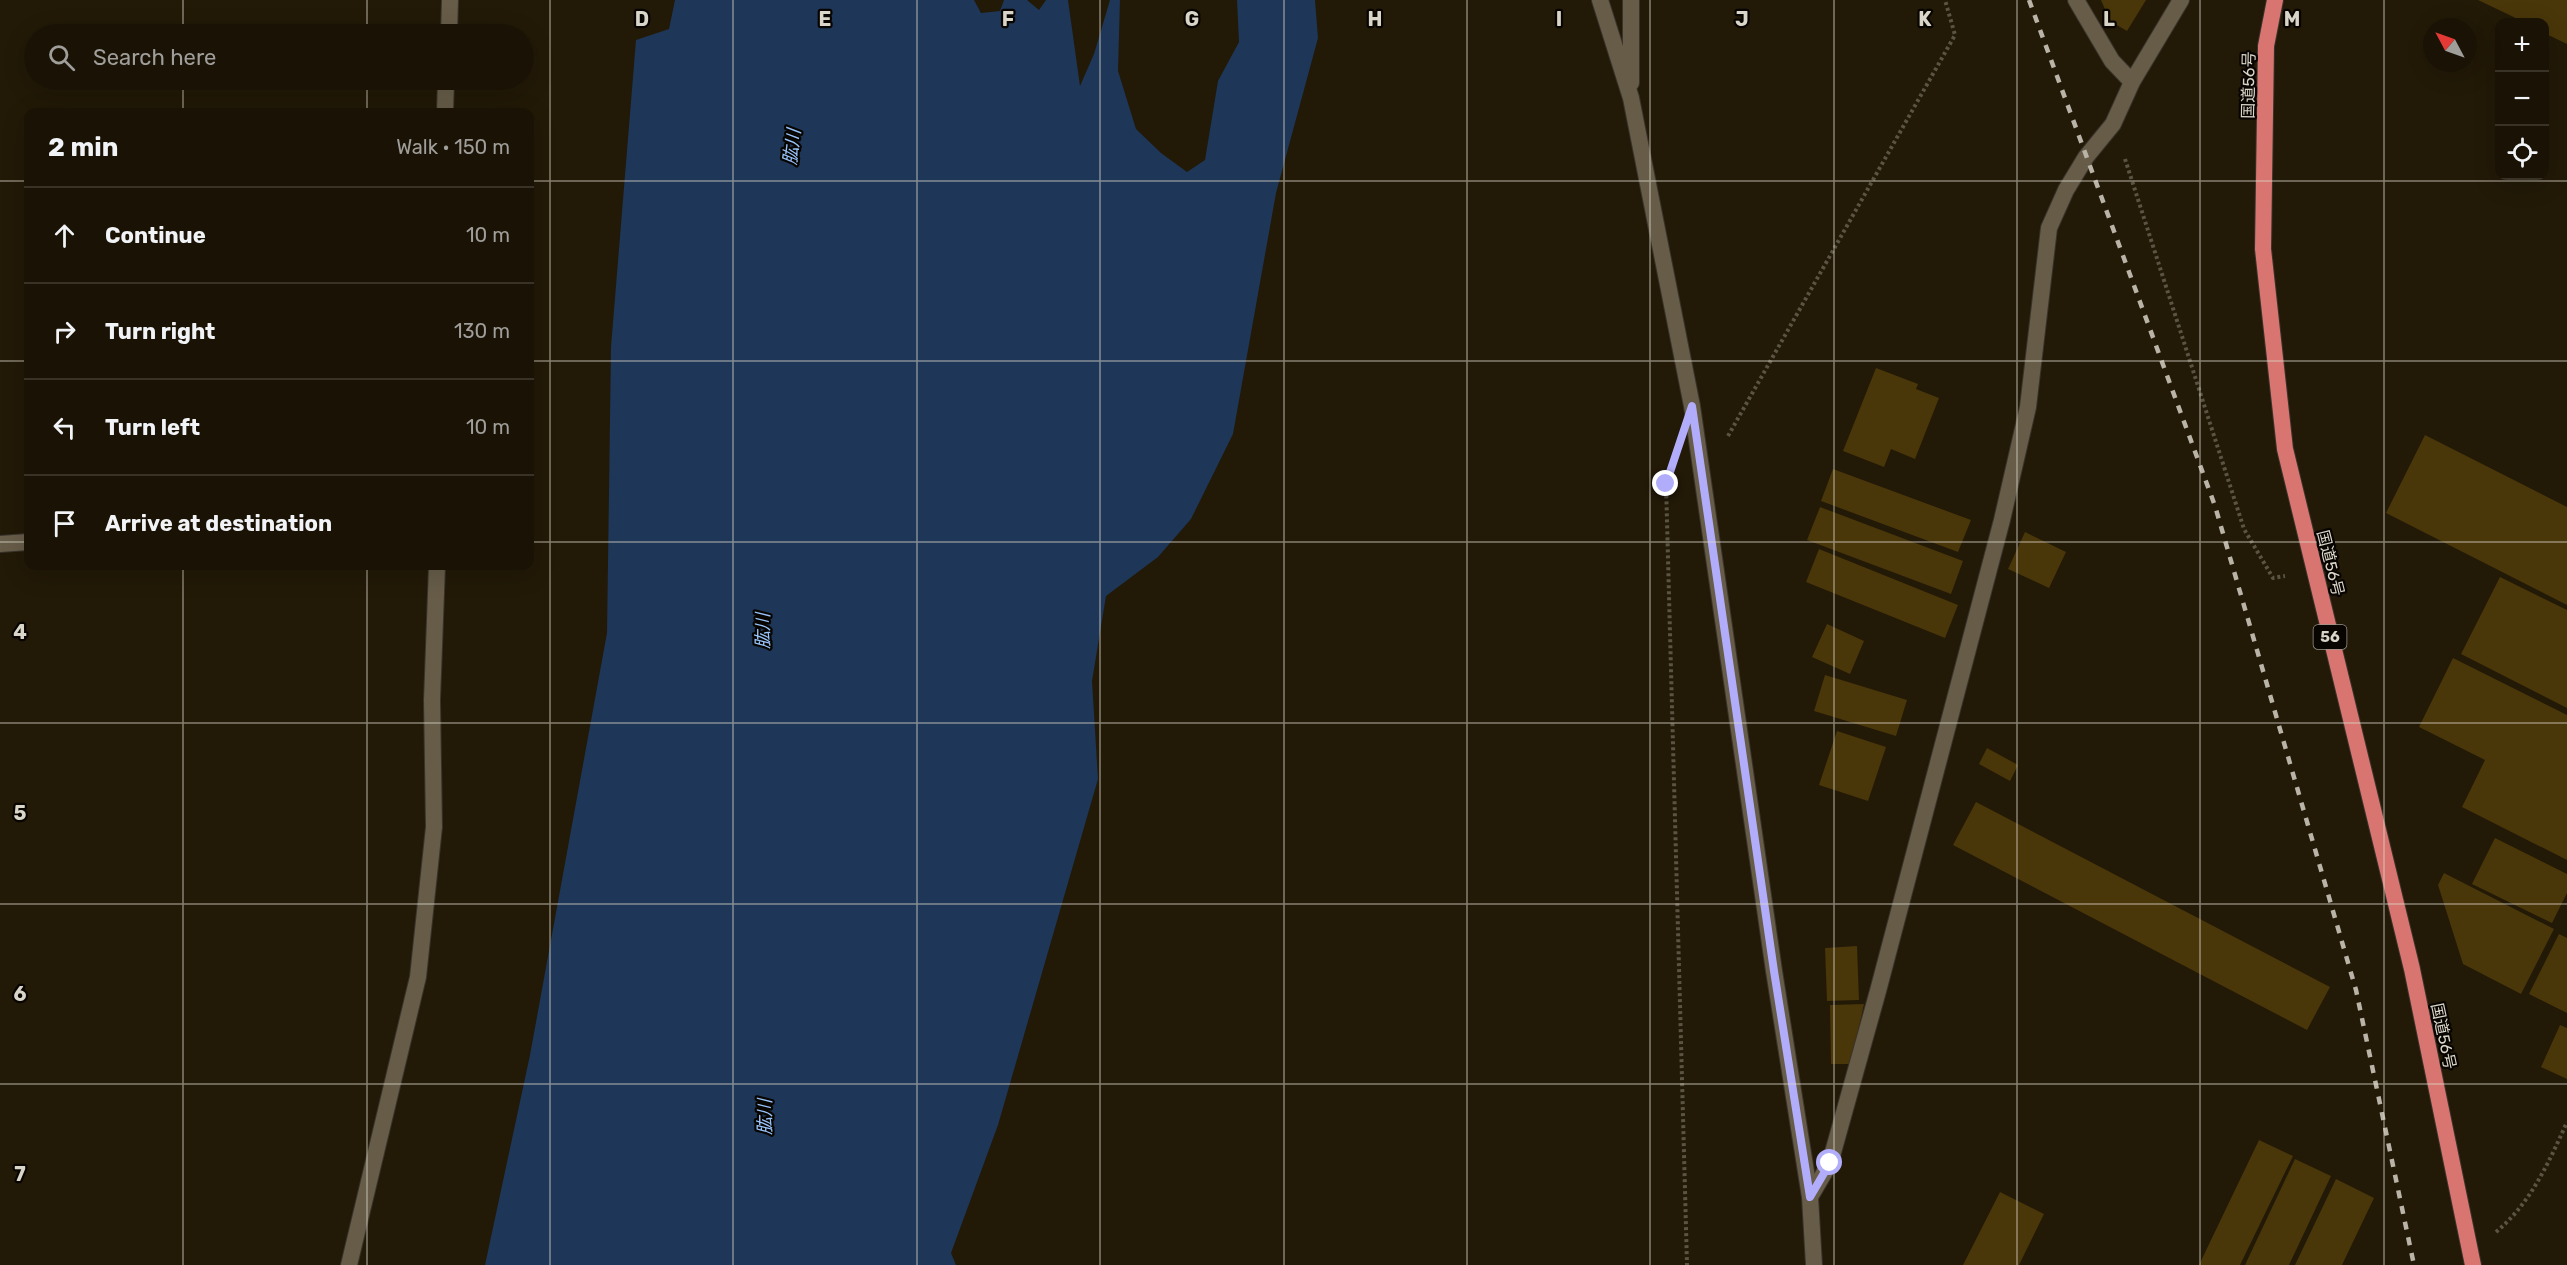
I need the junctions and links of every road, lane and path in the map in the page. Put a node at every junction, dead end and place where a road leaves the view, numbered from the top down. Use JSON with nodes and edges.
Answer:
{"nodes":[{"id":1,"x":450,"y":0,"type":"edge"},
{"id":2,"x":1600,"y":0,"type":"edge"},
{"id":3,"x":1630,"y":0,"type":"edge"},
{"id":4,"x":1945,"y":0,"type":"edge"},
{"id":5,"x":2076,"y":0,"type":"edge"},
{"id":6,"x":2181,"y":0,"type":"edge"},
{"id":7,"x":2275,"y":0,"type":"edge"},
{"id":8,"x":449,"y":24,"type":"edge"},
{"id":9,"x":2132,"y":82,"type":"junction"},
{"id":10,"x":446,"y":90,"type":"edge"},
{"id":11,"x":1631,"y":99,"type":"junction"},
{"id":12,"x":445,"y":108,"type":"edge"},
{"id":13,"x":2113,"y":124,"type":"junction"},
{"id":14,"x":1673,"y":462,"type":"dead end"},
{"id":15,"x":1703,"y":482,"type":"junction"},
{"id":16,"x":24,"y":542,"type":"edge"},
{"id":17,"x":0,"y":544,"type":"edge"},
{"id":18,"x":437,"y":570,"type":"edge"},
{"id":19,"x":2314,"y":573,"type":"junction"},
{"id":20,"x":2567,"y":1122,"type":"edge"},
{"id":21,"x":1810,"y":1197,"type":"junction"},
{"id":22,"x":2471,"y":1259,"type":"edge"},
{"id":23,"x":349,"y":1265,"type":"edge"},
{"id":24,"x":1687,"y":1265,"type":"edge"},
{"id":25,"x":1815,"y":1265,"type":"edge"}],
"edges":[{"from":1,"to":8,"type":"street"},
{"from":2,"to":11,"type":"street"},
{"from":3,"to":11,"type":"street"},
{"from":4,"to":15,"type":"path"},
{"from":5,"to":9,"type":"street"},
{"from":6,"to":9,"type":"street"},
{"from":7,"to":19,"type":"highway","name":"国道56号","number":"56"},
{"from":9,"to":13,"type":"street"},
{"from":10,"to":12,"type":"street"},
{"from":11,"to":15,"type":"street"},
{"from":13,"to":19,"type":"path"},
{"from":13,"to":21,"type":"street"},
{"from":14,"to":24,"type":"path"},
{"from":15,"to":21,"type":"street"},
{"from":16,"to":17,"type":"street"},
{"from":18,"to":23,"type":"street"},
{"from":19,"to":22,"type":"highway","name":"国道56号","number":"56"},
{"from":20,"to":22,"type":"path"},
{"from":21,"to":25,"type":"street"}]}
